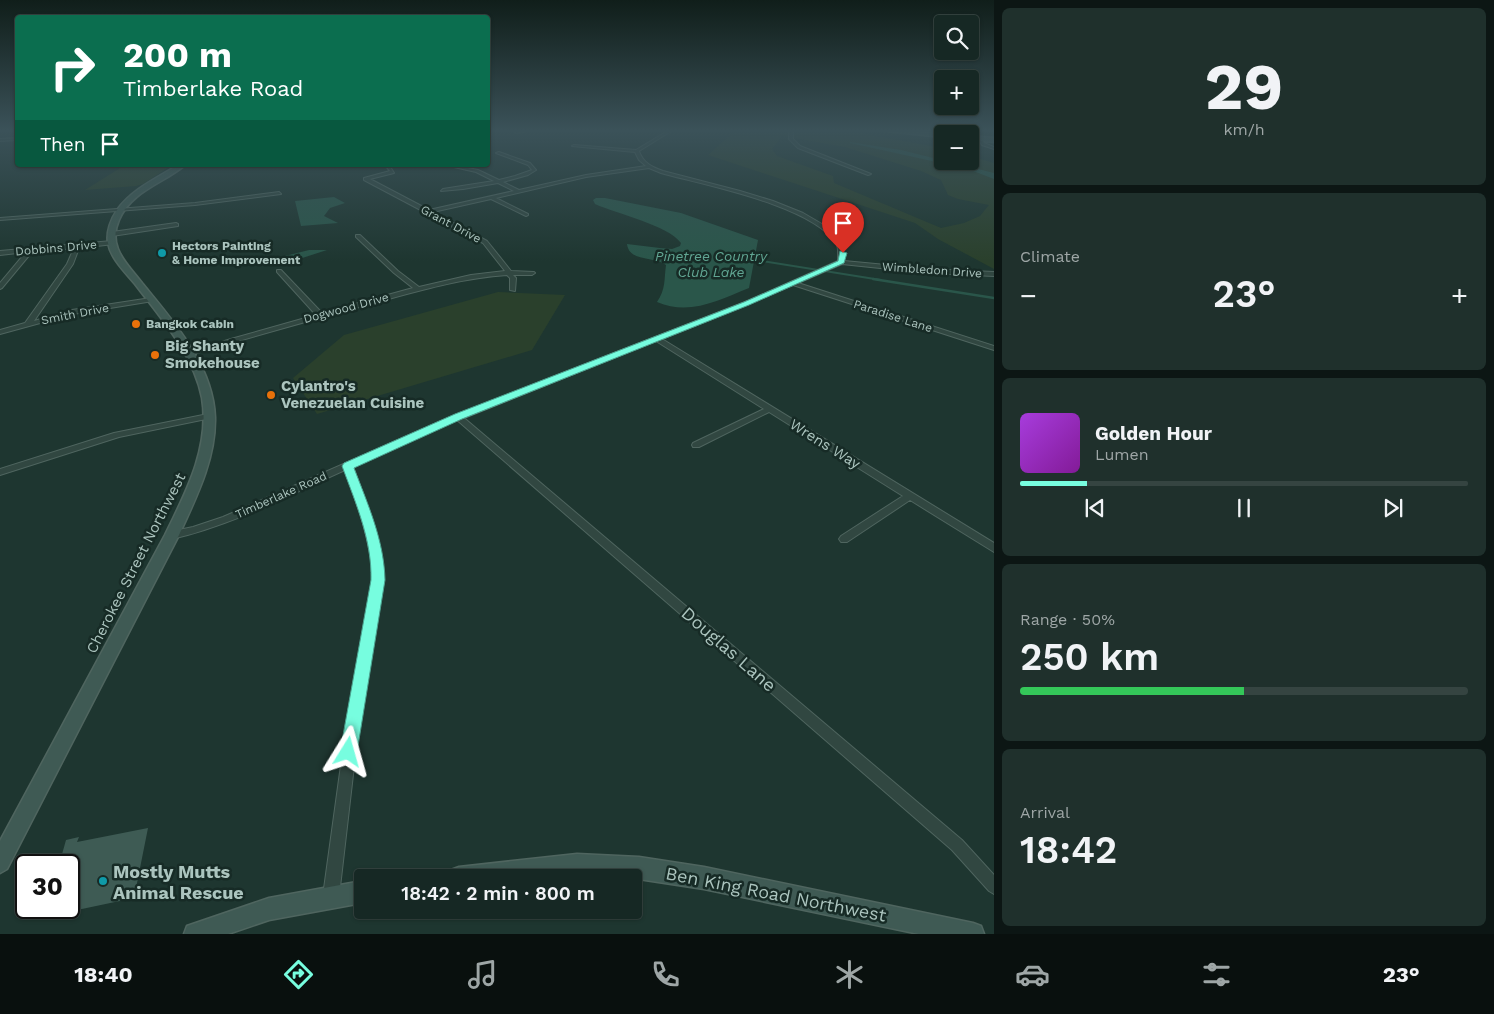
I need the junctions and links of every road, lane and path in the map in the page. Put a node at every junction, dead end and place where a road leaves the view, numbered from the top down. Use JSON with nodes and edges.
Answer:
{"nodes":[{"id":1,"x":168,"y":174,"type":"edge"},
{"id":2,"x":388,"y":174,"type":"edge"},
{"id":3,"x":482,"y":174,"type":"edge"},
{"id":4,"x":528,"y":174,"type":"edge"},
{"id":5,"x":603,"y":174,"type":"edge"},
{"id":6,"x":668,"y":174,"type":"edge"},
{"id":7,"x":497,"y":181,"type":"junction"},
{"id":8,"x":442,"y":190,"type":"dead end"},
{"id":9,"x":518,"y":191,"type":"junction"},
{"id":10,"x":279,"y":194,"type":"dead end"},
{"id":11,"x":491,"y":197,"type":"junction"},
{"id":12,"x":122,"y":210,"type":"junction"},
{"id":13,"x":428,"y":212,"type":"junction"},
{"id":14,"x":526,"y":215,"type":"dead end"},
{"id":15,"x":0,"y":219,"type":"edge"},
{"id":16,"x":176,"y":225,"type":"dead end"},
{"id":17,"x":358,"y":236,"type":"dead end"},
{"id":18,"x":112,"y":238,"type":"junction"},
{"id":19,"x":76,"y":246,"type":"junction"},
{"id":20,"x":31,"y":250,"type":"junction"},
{"id":21,"x":0,"y":253,"type":"edge"},
{"id":22,"x":843,"y":253,"type":"junction"},
{"id":23,"x":841,"y":262,"type":"junction"},
{"id":24,"x":869,"y":265,"type":"junction"},
{"id":25,"x":279,"y":271,"type":"dead end"},
{"id":26,"x":507,"y":272,"type":"junction"},
{"id":27,"x":532,"y":273,"type":"dead end"},
{"id":28,"x":994,"y":274,"type":"edge"},
{"id":29,"x":792,"y":283,"type":"junction"},
{"id":30,"x":0,"y":287,"type":"edge"},
{"id":31,"x":418,"y":289,"type":"junction"},
{"id":32,"x":513,"y":290,"type":"dead end"},
{"id":33,"x":151,"y":300,"type":"junction"},
{"id":34,"x":320,"y":315,"type":"junction"},
{"id":35,"x":28,"y":324,"type":"junction"},
{"id":36,"x":0,"y":332,"type":"edge"},
{"id":37,"x":657,"y":339,"type":"junction"},
{"id":38,"x":994,"y":348,"type":"edge"},
{"id":39,"x":188,"y":354,"type":"junction"},
{"id":40,"x":769,"y":409,"type":"junction"},
{"id":41,"x":208,"y":416,"type":"junction"},
{"id":42,"x":458,"y":417,"type":"junction"},
{"id":43,"x":696,"y":445,"type":"dead end"},
{"id":44,"x":348,"y":466,"type":"junction"},
{"id":45,"x":0,"y":472,"type":"edge"},
{"id":46,"x":910,"y":496,"type":"junction"},
{"id":47,"x":172,"y":534,"type":"junction"},
{"id":48,"x":844,"y":539,"type":"dead end"},
{"id":49,"x":994,"y":548,"type":"edge"},
{"id":50,"x":0,"y":862,"type":"edge"},
{"id":51,"x":541,"y":869,"type":"edge"},
{"id":52,"x":994,"y":886,"type":"edge"},
{"id":53,"x":354,"y":893,"type":"edge"},
{"id":54,"x":331,"y":896,"type":"junction"},
{"id":55,"x":195,"y":934,"type":"edge"},
{"id":56,"x":973,"y":934,"type":"edge"}],
"edges":[{"from":1,"to":12,"type":"main road"},
{"from":2,"to":13,"type":"street","name":"Grant Drive"},
{"from":3,"to":7,"type":"street"},
{"from":4,"to":7,"type":"street"},
{"from":5,"to":9,"type":"street"},
{"from":6,"to":22,"type":"street"},
{"from":7,"to":8,"type":"street"},
{"from":7,"to":9,"type":"street"},
{"from":9,"to":11,"type":"street"},
{"from":10,"to":12,"type":"street"},
{"from":11,"to":13,"type":"street"},
{"from":11,"to":14,"type":"street"},
{"from":12,"to":15,"type":"street"},
{"from":12,"to":18,"type":"main road"},
{"from":13,"to":26,"type":"street","name":"Grant Drive"},
{"from":16,"to":18,"type":"street","name":"Dobbins Drive"},
{"from":17,"to":31,"type":"street"},
{"from":18,"to":19,"type":"street","name":"Dobbins Drive"},
{"from":18,"to":33,"type":"main road","name":"Cherokee Street Northwest"},
{"from":19,"to":20,"type":"street","name":"Dobbins Drive"},
{"from":19,"to":35,"type":"street"},
{"from":20,"to":21,"type":"street","name":"Dobbins Drive"},
{"from":20,"to":30,"type":"street"},
{"from":22,"to":23,"type":"street"},
{"from":22,"to":24,"type":"street","name":"Wimbledon Drive"},
{"from":23,"to":24,"type":"street","name":"Wimbledon Drive"},
{"from":23,"to":29,"type":"street","name":"Timberlake Road"},
{"from":24,"to":28,"type":"street","name":"Wimbledon Drive"},
{"from":25,"to":34,"type":"street"},
{"from":26,"to":27,"type":"street","name":"Dogwood Drive"},
{"from":26,"to":31,"type":"street","name":"Dogwood Drive"},
{"from":26,"to":32,"type":"street"},
{"from":29,"to":37,"type":"street","name":"Timberlake Road"},
{"from":29,"to":38,"type":"street","name":"Paradise Lane"},
{"from":31,"to":34,"type":"street","name":"Dogwood Drive"},
{"from":33,"to":35,"type":"street","name":"Smith Drive"},
{"from":33,"to":39,"type":"main road","name":"Cherokee Street Northwest"},
{"from":34,"to":39,"type":"street","name":"Dogwood Drive"},
{"from":35,"to":36,"type":"street","name":"Smith Drive"},
{"from":37,"to":40,"type":"street","name":"Wrens Way"},
{"from":37,"to":42,"type":"street","name":"Timberlake Road"},
{"from":39,"to":41,"type":"main road","name":"Cherokee Street Northwest"},
{"from":40,"to":43,"type":"street"},
{"from":40,"to":46,"type":"street","name":"Wrens Way"},
{"from":41,"to":45,"type":"street"},
{"from":41,"to":47,"type":"main road","name":"Cherokee Street Northwest"},
{"from":42,"to":44,"type":"street","name":"Timberlake Road"},
{"from":42,"to":52,"type":"street","name":"Douglas Lane"},
{"from":44,"to":47,"type":"street","name":"Timberlake Road"},
{"from":44,"to":54,"type":"street"},
{"from":46,"to":48,"type":"street"},
{"from":46,"to":49,"type":"street","name":"Wrens Way"},
{"from":47,"to":50,"type":"main road","name":"Cherokee Street Northwest"},
{"from":51,"to":56,"type":"main road","name":"Ben King Road Northwest"},
{"from":53,"to":54,"type":"main road"},
{"from":54,"to":55,"type":"main road"}]}
